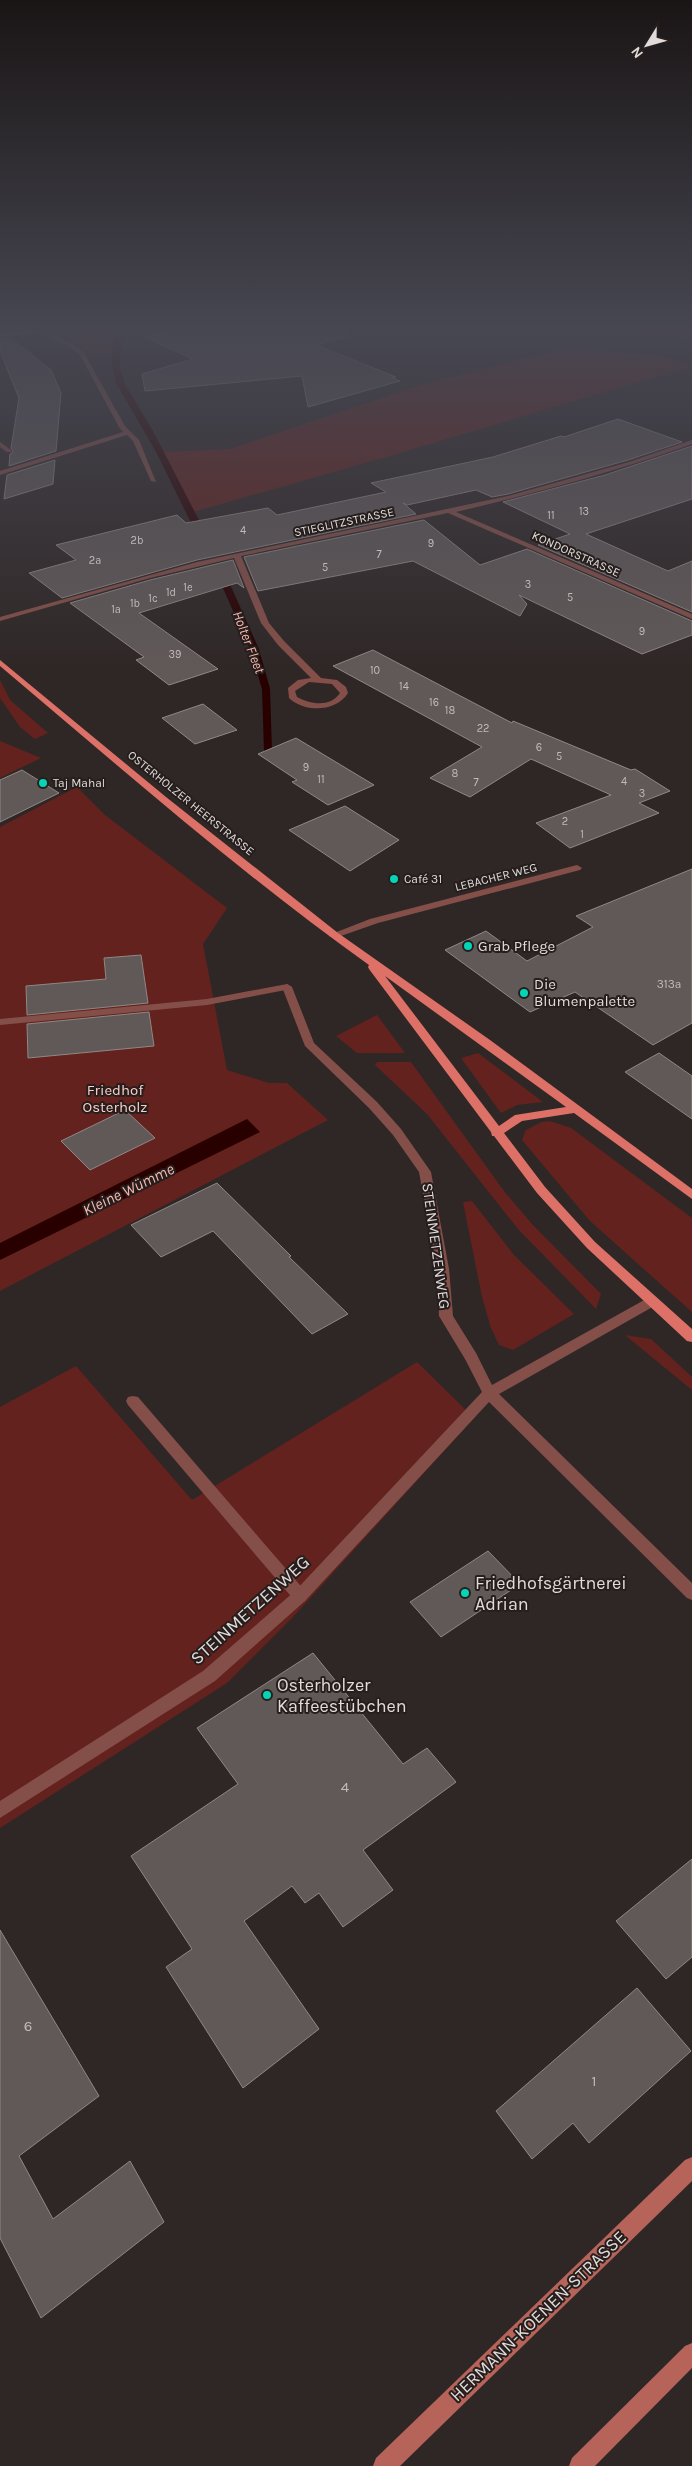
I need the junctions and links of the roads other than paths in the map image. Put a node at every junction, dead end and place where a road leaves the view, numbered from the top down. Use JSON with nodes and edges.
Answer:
{"nodes":[{"id":1,"x":101,"y":441,"type":"edge"},
{"id":2,"x":136,"y":441,"type":"edge"},
{"id":3,"x":692,"y":442,"type":"edge"},
{"id":4,"x":0,"y":444,"type":"edge"},
{"id":5,"x":9,"y":451,"type":"dead end"},
{"id":6,"x":0,"y":473,"type":"edge"},
{"id":7,"x":154,"y":480,"type":"dead end"},
{"id":8,"x":451,"y":512,"type":"junction"},
{"id":9,"x":237,"y":556,"type":"junction"},
{"id":10,"x":692,"y":617,"type":"edge"},
{"id":11,"x":0,"y":619,"type":"edge"},
{"id":12,"x":0,"y":662,"type":"edge"},
{"id":13,"x":318,"y":680,"type":"junction"},
{"id":14,"x":578,"y":868,"type":"dead end"},
{"id":15,"x":334,"y":935,"type":"junction"},
{"id":16,"x":368,"y":961,"type":"junction"},
{"id":17,"x":0,"y":1022,"type":"edge"},
{"id":18,"x":575,"y":1109,"type":"junction"},
{"id":19,"x":496,"y":1133,"type":"junction"},
{"id":20,"x":692,"y":1195,"type":"edge"},
{"id":21,"x":651,"y":1302,"type":"junction"},
{"id":22,"x":692,"y":1337,"type":"edge"},
{"id":23,"x":489,"y":1393,"type":"junction"},
{"id":24,"x":133,"y":1401,"type":"dead end"},
{"id":25,"x":692,"y":1593,"type":"edge"},
{"id":26,"x":300,"y":1596,"type":"junction"},
{"id":27,"x":0,"y":1810,"type":"edge"},
{"id":28,"x":692,"y":2167,"type":"edge"},
{"id":29,"x":692,"y":2353,"type":"edge"},
{"id":30,"x":384,"y":2466,"type":"edge"},
{"id":31,"x":580,"y":2466,"type":"edge"}],
"edges":[{"from":1,"to":6,"type":"street"},
{"from":2,"to":7,"type":"street"},
{"from":3,"to":8,"type":"street","name":"STIEGLITZSTRASSE"},
{"from":4,"to":5,"type":"street"},
{"from":8,"to":9,"type":"street","name":"STIEGLITZSTRASSE"},
{"from":8,"to":10,"type":"street","name":"KONDORSTRASSE"},
{"from":9,"to":11,"type":"street","name":"STIEGLITZSTRASSE"},
{"from":9,"to":13,"type":"street"},
{"from":12,"to":15,"type":"main road","name":"OSTERHOLZER HEERSTRASSE"},
{"from":13,"to":13,"type":"street"},
{"from":14,"to":15,"type":"street","name":"LEBACHER WEG"},
{"from":15,"to":16,"type":"main road","name":"OSTERHOLZER HEERSTRASSE"},
{"from":16,"to":18,"type":"main road","name":"OSTERHOLZER HEERSTRASSE"},
{"from":16,"to":19,"type":"main road","name":"OSTERHOLZER HEERSTRASSE"},
{"from":17,"to":23,"type":"street","name":"STEINMETZENWEG"},
{"from":18,"to":19,"type":"main road"},
{"from":18,"to":20,"type":"main road","name":"OSTERHOLZER HEERSTRASSE"},
{"from":19,"to":21,"type":"main road","name":"OSTERHOLZER HEERSTRASSE"},
{"from":21,"to":22,"type":"main road","name":"OSTERHOLZER HEERSTRASSE"},
{"from":21,"to":23,"type":"street","name":"STEINMETZENWEG"},
{"from":23,"to":25,"type":"street","name":"STEINMETZENWEG"},
{"from":23,"to":26,"type":"street","name":"STEINMETZENWEG"},
{"from":24,"to":26,"type":"street"},
{"from":26,"to":27,"type":"street","name":"STEINMETZENWEG"},
{"from":28,"to":30,"type":"main road","name":"HERMANN-KOENEN-STRASSE"},
{"from":29,"to":31,"type":"main road"}]}
